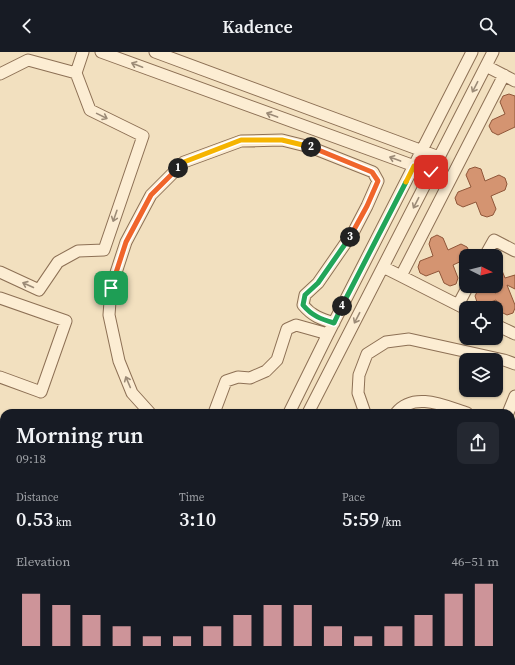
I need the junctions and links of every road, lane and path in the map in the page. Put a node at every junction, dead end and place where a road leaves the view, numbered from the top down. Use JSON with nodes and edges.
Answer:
{"nodes":[{"id":1,"x":83,"y":52,"type":"edge"},
{"id":2,"x":101,"y":52,"type":"edge"},
{"id":3,"x":156,"y":52,"type":"edge"},
{"id":4,"x":472,"y":52,"type":"edge"},
{"id":5,"x":493,"y":52,"type":"edge"},
{"id":6,"x":173,"y":55,"type":"edge"},
{"id":7,"x":30,"y":56,"type":"edge"},
{"id":8,"x":486,"y":66,"type":"junction"},
{"id":9,"x":76,"y":73,"type":"junction"},
{"id":10,"x":0,"y":74,"type":"edge"},
{"id":11,"x":163,"y":75,"type":"junction"},
{"id":12,"x":504,"y":75,"type":"junction"},
{"id":13,"x":515,"y":81,"type":"edge"},
{"id":14,"x":422,"y":150,"type":"junction"},
{"id":15,"x":439,"y":157,"type":"junction"},
{"id":16,"x":414,"y":166,"type":"junction"},
{"id":17,"x":431,"y":172,"type":"junction"},
{"id":18,"x":489,"y":249,"type":"edge"},
{"id":19,"x":515,"y":252,"type":"edge"},
{"id":20,"x":383,"y":267,"type":"junction"},
{"id":21,"x":0,"y":272,"type":"edge"},
{"id":22,"x":401,"y":276,"type":"junction"},
{"id":23,"x":0,"y":298,"type":"edge"},
{"id":24,"x":459,"y":305,"type":"edge"},
{"id":25,"x":334,"y":323,"type":"junction"},
{"id":26,"x":503,"y":328,"type":"edge"},
{"id":27,"x":514,"y":333,"type":"edge"},
{"id":28,"x":328,"y":334,"type":"junction"},
{"id":29,"x":515,"y":364,"type":"edge"},
{"id":30,"x":0,"y":377,"type":"edge"},
{"id":31,"x":515,"y":396,"type":"edge"},
{"id":32,"x":146,"y":409,"type":"edge"},
{"id":33,"x":216,"y":409,"type":"edge"},
{"id":34,"x":291,"y":409,"type":"edge"},
{"id":35,"x":310,"y":409,"type":"edge"},
{"id":36,"x":364,"y":409,"type":"edge"},
{"id":37,"x":399,"y":409,"type":"edge"},
{"id":38,"x":455,"y":409,"type":"edge"},
{"id":39,"x":510,"y":409,"type":"edge"}],
"edges":[{"from":1,"to":9,"type":"street"},
{"from":11,"to":2,"type":"street","one_way":true},
{"from":3,"to":6,"type":"street"},
{"from":4,"to":14,"type":"street"},
{"from":5,"to":8,"type":"street"},
{"from":6,"to":11,"type":"street"},
{"from":6,"to":14,"type":"street"},
{"from":7,"to":9,"type":"street"},
{"from":7,"to":10,"type":"street"},
{"from":8,"to":12,"type":"street"},
{"from":8,"to":15,"type":"street","one_way":true},
{"from":9,"to":21,"type":"street","one_way":true},
{"from":16,"to":11,"type":"street","one_way":true},
{"from":12,"to":13,"type":"street"},
{"from":12,"to":22,"type":"street"},
{"from":14,"to":15,"type":"street"},
{"from":14,"to":16,"type":"street"},
{"from":15,"to":17,"type":"street"},
{"from":16,"to":17,"type":"street"},
{"from":16,"to":25,"type":"street"},
{"from":17,"to":20,"type":"street","one_way":true},
{"from":18,"to":19,"type":"street"},
{"from":20,"to":22,"type":"street"},
{"from":20,"to":35,"type":"street","one_way":true},
{"from":22,"to":24,"type":"street"},
{"from":23,"to":30,"type":"street"},
{"from":25,"to":28,"type":"street"},
{"from":32,"to":25,"type":"street","one_way":true},
{"from":26,"to":27,"type":"street"},
{"from":28,"to":33,"type":"street"},
{"from":28,"to":34,"type":"street"},
{"from":29,"to":36,"type":"street"},
{"from":31,"to":39,"type":"street"},
{"from":37,"to":38,"type":"street"}]}
